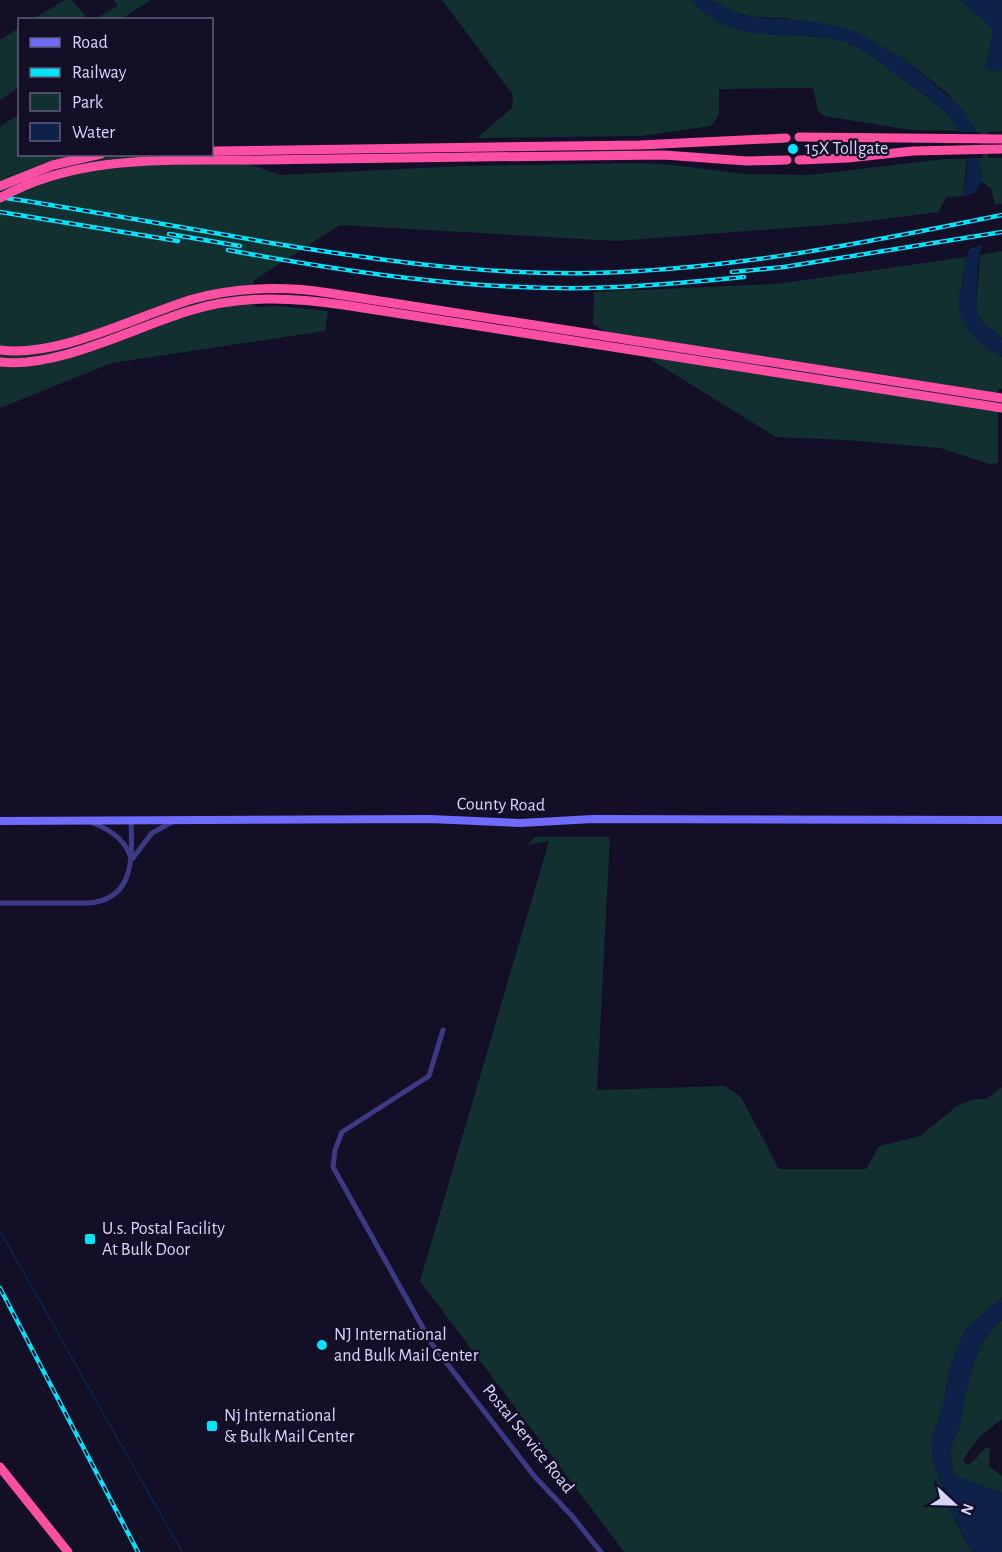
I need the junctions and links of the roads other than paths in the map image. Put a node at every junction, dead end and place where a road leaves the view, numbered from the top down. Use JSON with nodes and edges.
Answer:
{"nodes":[{"id":1,"x":798,"y":137,"type":"dead end"},
{"id":2,"x":786,"y":138,"type":"dead end"},
{"id":3,"x":998,"y":144,"type":"edge"},
{"id":4,"x":950,"y":145,"type":"junction"},
{"id":5,"x":213,"y":151,"type":"edge"},
{"id":6,"x":474,"y":152,"type":"junction"},
{"id":7,"x":92,"y":156,"type":"edge"},
{"id":8,"x":787,"y":160,"type":"dead end"},
{"id":9,"x":799,"y":160,"type":"dead end"},
{"id":10,"x":0,"y":186,"type":"edge"},
{"id":11,"x":0,"y":198,"type":"edge"},
{"id":12,"x":264,"y":293,"type":"junction"},
{"id":13,"x":0,"y":350,"type":"edge"},
{"id":14,"x":0,"y":362,"type":"edge"},
{"id":15,"x":1002,"y":398,"type":"edge"},
{"id":16,"x":1002,"y":408,"type":"edge"},
{"id":17,"x":86,"y":820,"type":"junction"},
{"id":18,"x":131,"y":820,"type":"junction"},
{"id":19,"x":177,"y":820,"type":"junction"},
{"id":20,"x":1002,"y":820,"type":"edge"},
{"id":21,"x":0,"y":821,"type":"edge"},
{"id":22,"x":132,"y":860,"type":"junction"},
{"id":23,"x":0,"y":903,"type":"edge"},
{"id":24,"x":442,"y":1030,"type":"dead end"},
{"id":25,"x":0,"y":1467,"type":"edge"},
{"id":26,"x":0,"y":1476,"type":"edge"},
{"id":27,"x":60,"y":1552,"type":"edge"},
{"id":28,"x":68,"y":1552,"type":"edge"},
{"id":29,"x":601,"y":1552,"type":"edge"}],
"edges":[{"from":1,"to":4,"type":"highway"},
{"from":2,"to":6,"type":"highway"},
{"from":3,"to":4,"type":"highway"},
{"from":4,"to":9,"type":"highway"},
{"from":5,"to":6,"type":"highway"},
{"from":6,"to":8,"type":"highway"},
{"from":6,"to":11,"type":"highway","bridge":true},
{"from":7,"to":10,"type":"highway"},
{"from":12,"to":13,"type":"highway"},
{"from":12,"to":14,"type":"highway"},
{"from":12,"to":15,"type":"highway"},
{"from":12,"to":16,"type":"highway"},
{"from":17,"to":18,"type":"main road","name":"County Road"},
{"from":17,"to":21,"type":"main road","name":"County Road"},
{"from":17,"to":22,"type":"street"},
{"from":18,"to":19,"type":"main road","name":"County Road"},
{"from":18,"to":22,"type":"street"},
{"from":19,"to":20,"type":"main road","name":"County Road"},
{"from":19,"to":22,"type":"street"},
{"from":22,"to":23,"type":"street"},
{"from":24,"to":29,"type":"street","name":"Postal Service Road"},
{"from":25,"to":28,"type":"highway"},
{"from":26,"to":27,"type":"highway"}]}
